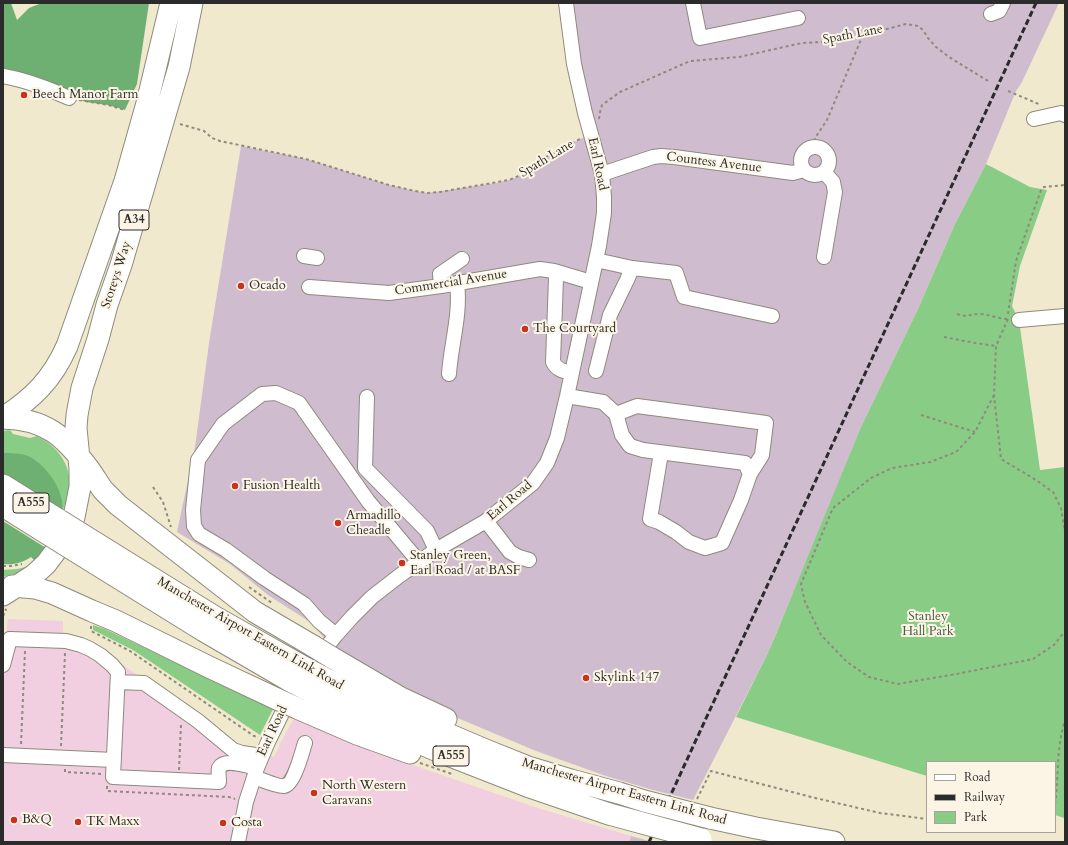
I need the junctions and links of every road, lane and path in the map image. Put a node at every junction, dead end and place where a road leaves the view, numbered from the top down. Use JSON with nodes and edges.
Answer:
{"nodes":[{"id":1,"x":161,"y":3,"type":"edge"},
{"id":2,"x":171,"y":3,"type":"edge"},
{"id":3,"x":192,"y":3,"type":"edge"},
{"id":4,"x":199,"y":3,"type":"edge"},
{"id":5,"x":566,"y":3,"type":"edge"},
{"id":6,"x":693,"y":3,"type":"edge"},
{"id":7,"x":1003,"y":3,"type":"edge"},
{"id":8,"x":991,"y":14,"type":"dead end"},
{"id":9,"x":798,"y":18,"type":"dead end"},
{"id":10,"x":863,"y":35,"type":"junction"},
{"id":11,"x":179,"y":67,"type":"junction"},
{"id":12,"x":3,"y":76,"type":"edge"},
{"id":13,"x":988,"y":81,"type":"dead end"},
{"id":14,"x":1008,"y":91,"type":"dead end"},
{"id":15,"x":69,"y":98,"type":"joint"},
{"id":16,"x":1031,"y":101,"type":"dead end"},
{"id":17,"x":147,"y":103,"type":"junction"},
{"id":18,"x":125,"y":110,"type":"dead end"},
{"id":19,"x":1065,"y":115,"type":"edge"},
{"id":20,"x":1034,"y":119,"type":"dead end"},
{"id":21,"x":180,"y":124,"type":"dead end"},
{"id":22,"x":591,"y":134,"type":"junction"},
{"id":23,"x":812,"y":147,"type":"junction"},
{"id":24,"x":804,"y":170,"type":"junction"},
{"id":25,"x":824,"y":172,"type":"junction"},
{"id":26,"x":602,"y":174,"type":"junction"},
{"id":27,"x":1065,"y":185,"type":"edge"},
{"id":28,"x":824,"y":257,"type":"dead end"},
{"id":29,"x":462,"y":259,"type":"dead end"},
{"id":30,"x":596,"y":260,"type":"junction"},
{"id":31,"x":632,"y":268,"type":"junction"},
{"id":32,"x":557,"y":272,"type":"junction"},
{"id":33,"x":591,"y":282,"type":"junction"},
{"id":34,"x":456,"y":283,"type":"junction"},
{"id":35,"x":441,"y":286,"type":"junction"},
{"id":36,"x":309,"y":287,"type":"dead end"},
{"id":37,"x":957,"y":314,"type":"dead end"},
{"id":38,"x":772,"y":316,"type":"dead end"},
{"id":39,"x":1065,"y":316,"type":"edge"},
{"id":40,"x":1013,"y":320,"type":"junction"},
{"id":41,"x":944,"y":336,"type":"dead end"},
{"id":42,"x":996,"y":346,"type":"junction"},
{"id":43,"x":596,"y":371,"type":"dead end"},
{"id":44,"x":572,"y":373,"type":"junction"},
{"id":45,"x":449,"y":374,"type":"dead end"},
{"id":46,"x":43,"y":385,"type":"junction"},
{"id":47,"x":994,"y":395,"type":"junction"},
{"id":48,"x":567,"y":396,"type":"junction"},
{"id":49,"x":367,"y":397,"type":"dead end"},
{"id":50,"x":3,"y":398,"type":"edge"},
{"id":51,"x":616,"y":414,"type":"junction"},
{"id":52,"x":921,"y":415,"type":"dead end"},
{"id":53,"x":3,"y":418,"type":"edge"},
{"id":54,"x":976,"y":432,"type":"junction"},
{"id":55,"x":661,"y":453,"type":"junction"},
{"id":56,"x":78,"y":455,"type":"junction"},
{"id":57,"x":750,"y":474,"type":"junction"},
{"id":58,"x":3,"y":485,"type":"edge"},
{"id":59,"x":153,"y":488,"type":"dead end"},
{"id":60,"x":3,"y":506,"type":"edge"},
{"id":61,"x":486,"y":521,"type":"junction"},
{"id":62,"x":55,"y":528,"type":"junction"},
{"id":63,"x":171,"y":528,"type":"dead end"},
{"id":64,"x":1065,"y":532,"type":"edge"},
{"id":65,"x":436,"y":550,"type":"junction"},
{"id":66,"x":529,"y":560,"type":"dead end"},
{"id":67,"x":419,"y":562,"type":"junction"},
{"id":68,"x":24,"y":563,"type":"dead end"},
{"id":69,"x":3,"y":566,"type":"edge"},
{"id":70,"x":246,"y":585,"type":"dead end"},
{"id":71,"x":7,"y":594,"type":"edge"},
{"id":72,"x":276,"y":606,"type":"dead end"},
{"id":73,"x":3,"y":616,"type":"edge"},
{"id":74,"x":91,"y":623,"type":"dead end"},
{"id":75,"x":1065,"y":631,"type":"edge"},
{"id":76,"x":336,"y":635,"type":"junction"},
{"id":77,"x":25,"y":640,"type":"junction"},
{"id":78,"x":66,"y":641,"type":"junction"},
{"id":79,"x":3,"y":665,"type":"edge"},
{"id":80,"x":118,"y":682,"type":"junction"},
{"id":81,"x":314,"y":683,"type":"junction"},
{"id":82,"x":182,"y":709,"type":"junction"},
{"id":83,"x":1065,"y":721,"type":"edge"},
{"id":84,"x":268,"y":742,"type":"junction"},
{"id":85,"x":305,"y":743,"type":"dead end"},
{"id":86,"x":3,"y":755,"type":"edge"},
{"id":87,"x":20,"y":756,"type":"junction"},
{"id":88,"x":60,"y":758,"type":"junction"},
{"id":89,"x":114,"y":760,"type":"junction"},
{"id":90,"x":257,"y":767,"type":"junction"},
{"id":91,"x":178,"y":780,"type":"junction"},
{"id":92,"x":614,"y":791,"type":"junction"},
{"id":93,"x":176,"y":794,"type":"dead end"},
{"id":94,"x":1056,"y":796,"type":"edge"},
{"id":95,"x":696,"y":801,"type":"dead end"},
{"id":96,"x":603,"y":813,"type":"junction"},
{"id":97,"x":926,"y":819,"type":"edge"},
{"id":98,"x":707,"y":841,"type":"edge"},
{"id":99,"x":238,"y":842,"type":"edge"},
{"id":100,"x":834,"y":842,"type":"edge"}],
"edges":[{"from":1,"to":17,"type":"highway"},
{"from":2,"to":17,"type":"highway","name":"Storeys Way","number":"A34"},
{"from":3,"to":11,"type":"highway","name":"Storeys Way","number":"A34"},
{"from":4,"to":11,"type":"highway"},
{"from":5,"to":22,"type":"street","name":"Earl Road"},
{"from":6,"to":9,"type":"street"},
{"from":7,"to":8,"type":"street"},
{"from":10,"to":13,"type":"path","name":"Spath Lane"},
{"from":10,"to":22,"type":"path","name":"Spath Lane"},
{"from":10,"to":23,"type":"path"},
{"from":11,"to":56,"type":"highway","name":"Storeys Way","number":"A34"},
{"from":12,"to":15,"type":"street"},
{"from":14,"to":16,"type":"path"},
{"from":15,"to":18,"type":"path"},
{"from":17,"to":46,"type":"highway","name":"Storeys Way","number":"A34"},
{"from":19,"to":20,"type":"street"},
{"from":21,"to":22,"type":"path","name":"Spath Lane"},
{"from":22,"to":26,"type":"street","name":"Earl Road"},
{"from":23,"to":24,"type":"street"},
{"from":23,"to":25,"type":"street"},
{"from":24,"to":25,"type":"street"},
{"from":24,"to":26,"type":"street","name":"Countess Avenue"},
{"from":25,"to":28,"type":"street"},
{"from":26,"to":30,"type":"street","name":"Earl Road"},
{"from":27,"to":40,"type":"path"},
{"from":29,"to":35,"type":"street"},
{"from":30,"to":31,"type":"street"},
{"from":30,"to":33,"type":"street","name":"Earl Road"},
{"from":31,"to":38,"type":"street"},
{"from":31,"to":43,"type":"street"},
{"from":32,"to":33,"type":"street","name":"Commercial Avenue"},
{"from":32,"to":34,"type":"street","name":"Commercial Avenue"},
{"from":32,"to":44,"type":"street"},
{"from":33,"to":44,"type":"street","name":"Earl Road"},
{"from":34,"to":35,"type":"street","name":"Commercial Avenue"},
{"from":34,"to":45,"type":"street"},
{"from":35,"to":36,"type":"street","name":"Commercial Avenue"},
{"from":37,"to":40,"type":"path"},
{"from":39,"to":40,"type":"street"},
{"from":40,"to":42,"type":"path"},
{"from":41,"to":42,"type":"path"},
{"from":42,"to":47,"type":"path"},
{"from":44,"to":48,"type":"street","name":"Earl Road"},
{"from":46,"to":50,"type":"highway"},
{"from":46,"to":53,"type":"highway","name":"Storeys Way","number":"A34"},
{"from":47,"to":54,"type":"path"},
{"from":47,"to":64,"type":"path"},
{"from":48,"to":51,"type":"street"},
{"from":48,"to":61,"type":"street","name":"Earl Road"},
{"from":49,"to":65,"type":"street"},
{"from":51,"to":55,"type":"street"},
{"from":51,"to":57,"type":"street"},
{"from":52,"to":54,"type":"path"},
{"from":53,"to":56,"type":"highway","number":"A34"},
{"from":54,"to":75,"type":"path"},
{"from":55,"to":57,"type":"street"},
{"from":55,"to":57,"type":"street"},
{"from":56,"to":71,"type":"highway","number":"A34"},
{"from":56,"to":92,"type":"highway","bridge":true},
{"from":58,"to":62,"type":"highway","name":"Manchester Airport Eastern Link Road","number":"A555"},
{"from":59,"to":63,"type":"path"},
{"from":60,"to":62,"type":"highway","name":"Manchester Airport Eastern Link Road","number":"A555"},
{"from":61,"to":65,"type":"street","name":"Earl Road"},
{"from":61,"to":66,"type":"street"},
{"from":62,"to":81,"type":"highway","name":"Manchester Airport Eastern Link Road","number":"A555","bridge":true},
{"from":65,"to":67,"type":"street","name":"Earl Road"},
{"from":67,"to":76,"type":"street","name":"Earl Road"},
{"from":67,"to":76,"type":"street"},
{"from":68,"to":69,"type":"path"},
{"from":70,"to":72,"type":"path"},
{"from":71,"to":73,"type":"path"},
{"from":71,"to":96,"type":"highway","bridge":true},
{"from":74,"to":84,"type":"path"},
{"from":76,"to":84,"type":"street","name":"Earl Road"},
{"from":77,"to":78,"type":"street"},
{"from":77,"to":79,"type":"street"},
{"from":77,"to":87,"type":"path"},
{"from":78,"to":80,"type":"street"},
{"from":78,"to":88,"type":"path"},
{"from":80,"to":82,"type":"street"},
{"from":80,"to":89,"type":"street"},
{"from":81,"to":92,"type":"highway","name":"Manchester Airport Eastern Link Road","number":"A555"},
{"from":81,"to":96,"type":"highway","name":"Manchester Airport Eastern Link Road","number":"A555"},
{"from":82,"to":90,"type":"street"},
{"from":82,"to":91,"type":"path"},
{"from":83,"to":94,"type":"path"},
{"from":84,"to":90,"type":"street","name":"Earl Road"},
{"from":85,"to":90,"type":"street"},
{"from":86,"to":87,"type":"street"},
{"from":87,"to":88,"type":"street"},
{"from":88,"to":89,"type":"street"},
{"from":89,"to":91,"type":"street"},
{"from":90,"to":91,"type":"street"},
{"from":90,"to":99,"type":"street","name":"Earl Road"},
{"from":91,"to":93,"type":"path"},
{"from":92,"to":100,"type":"highway","name":"Manchester Airport Eastern Link Road","number":"A555","bridge":true},
{"from":95,"to":97,"type":"path"},
{"from":96,"to":98,"type":"highway","name":"Manchester Airport Eastern Link Road","number":"A555","bridge":true}]}
